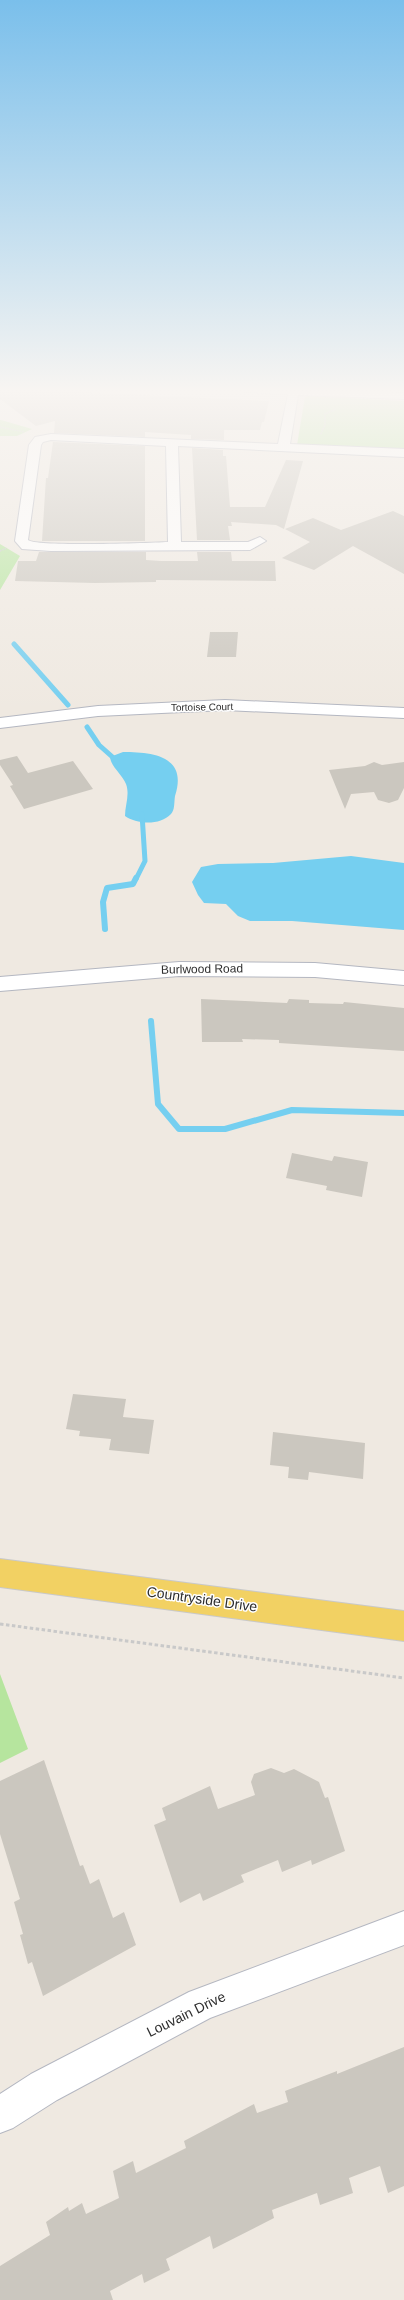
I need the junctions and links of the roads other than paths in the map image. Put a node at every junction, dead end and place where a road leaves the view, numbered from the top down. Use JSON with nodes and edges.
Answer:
{"nodes":[{"id":1,"x":27,"y":496,"type":"edge"},
{"id":2,"x":174,"y":496,"type":"edge"},
{"id":3,"x":260,"y":541,"type":"dead end"},
{"id":4,"x":175,"y":547,"type":"junction"},
{"id":5,"x":404,"y":714,"type":"edge"},
{"id":6,"x":0,"y":723,"type":"edge"},
{"id":7,"x":404,"y":978,"type":"edge"},
{"id":8,"x":0,"y":984,"type":"edge"},
{"id":9,"x":0,"y":1573,"type":"edge"},
{"id":10,"x":404,"y":1626,"type":"edge"},
{"id":11,"x":404,"y":1928,"type":"edge"},
{"id":12,"x":0,"y":2115,"type":"edge"}],
"edges":[{"from":1,"to":4,"type":"street"},
{"from":2,"to":4,"type":"street"},
{"from":3,"to":4,"type":"street"},
{"from":5,"to":6,"type":"street","name":"Tortoise Court"},
{"from":7,"to":8,"type":"street","name":"Burlwood Road"},
{"from":9,"to":10,"type":"main road","name":"Countryside Drive"},
{"from":11,"to":12,"type":"street","name":"Louvain Drive"}]}
